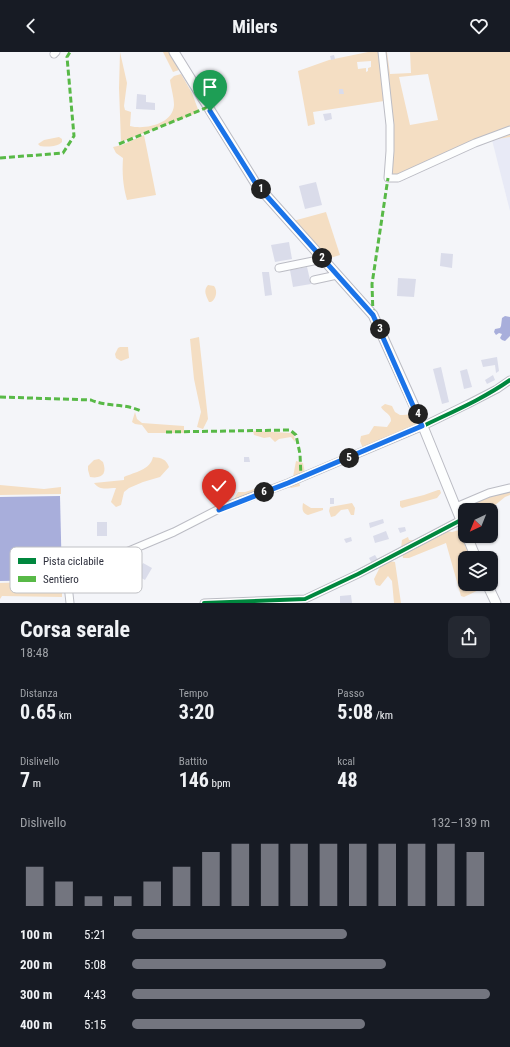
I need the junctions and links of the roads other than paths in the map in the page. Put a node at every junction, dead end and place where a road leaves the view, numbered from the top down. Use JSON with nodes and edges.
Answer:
{"nodes":[{"id":1,"x":174,"y":52,"type":"edge"},
{"id":2,"x":382,"y":52,"type":"edge"},
{"id":3,"x":510,"y":130,"type":"edge"},
{"id":4,"x":323,"y":259,"type":"junction"},
{"id":5,"x":279,"y":268,"type":"dead end"},
{"id":6,"x":337,"y":275,"type":"junction"},
{"id":7,"x":314,"y":280,"type":"dead end"},
{"id":8,"x":510,"y":380,"type":"edge"},
{"id":9,"x":422,"y":426,"type":"junction"},
{"id":10,"x":510,"y":488,"type":"edge"},
{"id":11,"x":456,"y":507,"type":"junction"},
{"id":12,"x":458,"y":512,"type":"edge"},
{"id":13,"x":458,"y":522,"type":"edge"},
{"id":14,"x":140,"y":547,"type":"edge"},
{"id":15,"x":490,"y":591,"type":"edge"},
{"id":16,"x":69,"y":593,"type":"edge"},
{"id":17,"x":70,"y":603,"type":"edge"},
{"id":18,"x":204,"y":603,"type":"edge"},
{"id":19,"x":496,"y":603,"type":"edge"}],
"edges":[{"from":1,"to":4,"type":"main road"},
{"from":2,"to":3,"type":"street"},
{"from":4,"to":5,"type":"street"},
{"from":4,"to":6,"type":"main road"},
{"from":6,"to":7,"type":"street"},
{"from":6,"to":9,"type":"main road"},
{"from":8,"to":9,"type":"street"},
{"from":9,"to":11,"type":"main road"},
{"from":9,"to":14,"type":"street"},
{"from":10,"to":11,"type":"street"},
{"from":11,"to":12,"type":"main road"},
{"from":13,"to":18,"type":"street"},
{"from":15,"to":19,"type":"main road"},
{"from":16,"to":17,"type":"street"}]}
